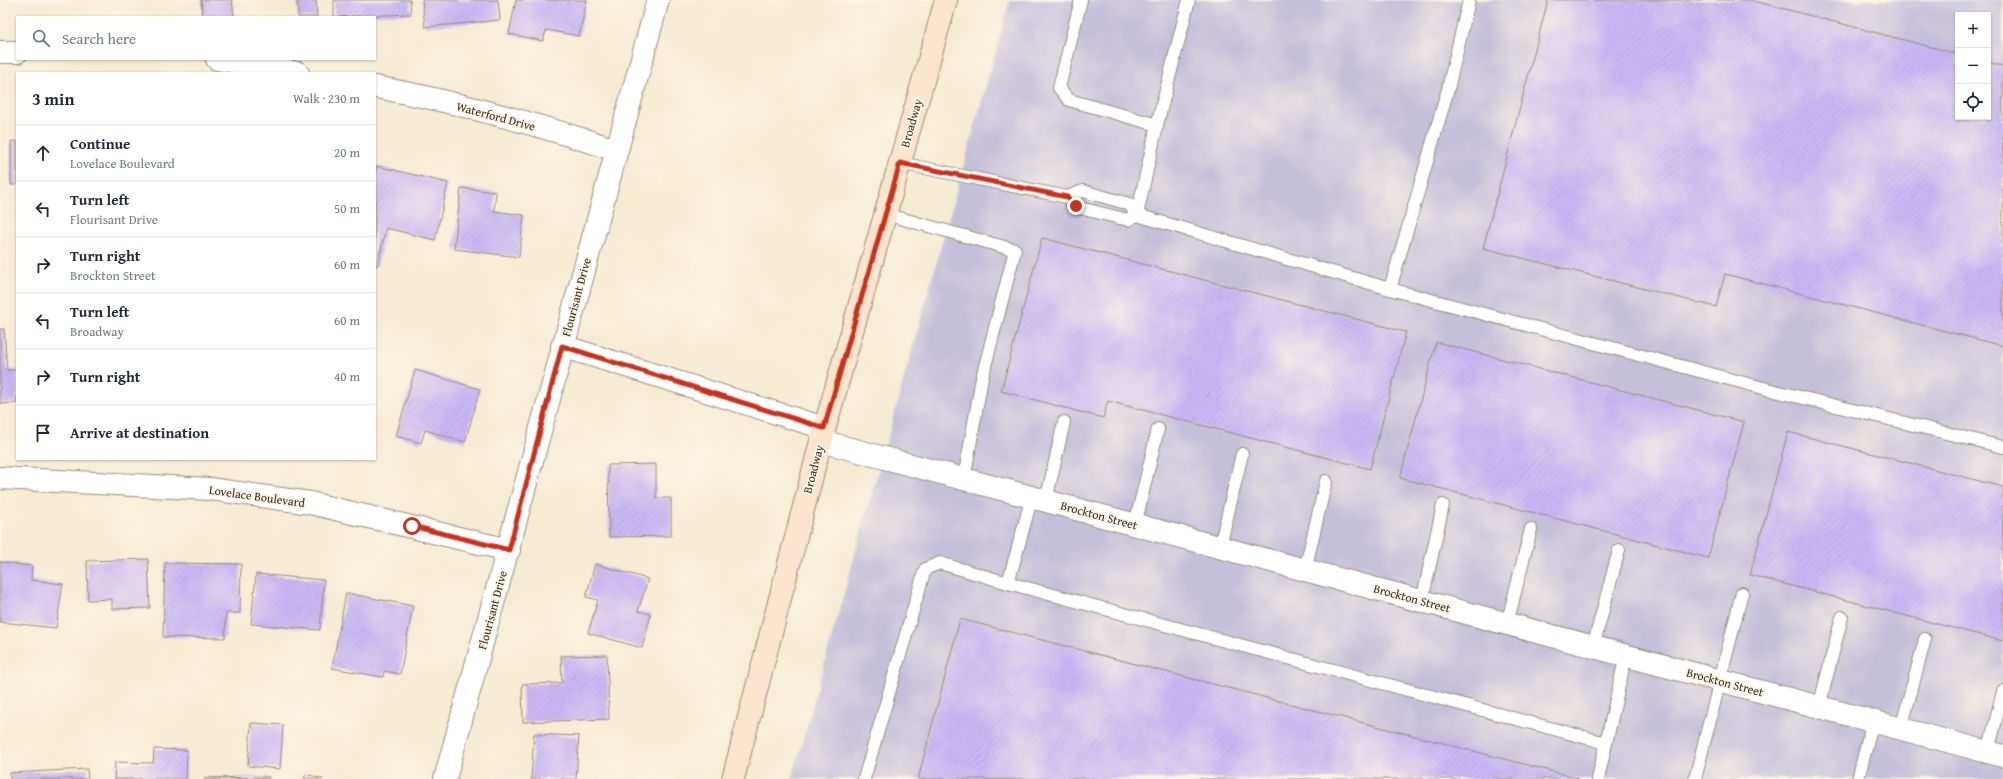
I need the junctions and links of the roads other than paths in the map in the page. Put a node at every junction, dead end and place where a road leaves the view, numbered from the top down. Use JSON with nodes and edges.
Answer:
{"nodes":[{"id":1,"x":658,"y":0,"type":"edge"},
{"id":2,"x":946,"y":0,"type":"edge"},
{"id":3,"x":1081,"y":0,"type":"edge"},
{"id":4,"x":1189,"y":0,"type":"edge"},
{"id":5,"x":1469,"y":0,"type":"edge"},
{"id":6,"x":0,"y":52,"type":"edge"},
{"id":7,"x":16,"y":52,"type":"edge"},
{"id":8,"x":223,"y":60,"type":"edge"},
{"id":9,"x":292,"y":72,"type":"edge"},
{"id":10,"x":376,"y":87,"type":"edge"},
{"id":11,"x":1157,"y":125,"type":"junction"},
{"id":12,"x":616,"y":150,"type":"junction"},
{"id":13,"x":900,"y":163,"type":"junction"},
{"id":14,"x":885,"y":214,"type":"junction"},
{"id":15,"x":1137,"y":215,"type":"junction"},
{"id":16,"x":1390,"y":289,"type":"junction"},
{"id":17,"x":562,"y":346,"type":"junction"},
{"id":18,"x":1064,"y":422,"type":"dead end"},
{"id":19,"x":1158,"y":429,"type":"dead end"},
{"id":20,"x":823,"y":435,"type":"junction"},
{"id":21,"x":2003,"y":447,"type":"edge"},
{"id":22,"x":1242,"y":454,"type":"dead end"},
{"id":23,"x":0,"y":478,"type":"edge"},
{"id":24,"x":964,"y":479,"type":"junction"},
{"id":25,"x":1326,"y":481,"type":"dead end"},
{"id":26,"x":1039,"y":499,"type":"junction"},
{"id":27,"x":1443,"y":505,"type":"dead end"},
{"id":28,"x":1135,"y":524,"type":"junction"},
{"id":29,"x":1531,"y":529,"type":"dead end"},
{"id":30,"x":1220,"y":547,"type":"junction"},
{"id":31,"x":509,"y":550,"type":"junction"},
{"id":32,"x":1619,"y":550,"type":"dead end"},
{"id":33,"x":1305,"y":570,"type":"junction"},
{"id":34,"x":1008,"y":583,"type":"junction"},
{"id":35,"x":1742,"y":593,"type":"dead end"},
{"id":36,"x":1422,"y":601,"type":"junction"},
{"id":37,"x":1842,"y":617,"type":"dead end"},
{"id":38,"x":1507,"y":624,"type":"junction"},
{"id":39,"x":1925,"y":639,"type":"dead end"},
{"id":40,"x":1593,"y":646,"type":"junction"},
{"id":41,"x":1626,"y":655,"type":"junction"},
{"id":42,"x":1719,"y":680,"type":"junction"},
{"id":43,"x":2003,"y":692,"type":"edge"},
{"id":44,"x":1819,"y":707,"type":"junction"},
{"id":45,"x":1873,"y":721,"type":"junction"},
{"id":46,"x":1901,"y":729,"type":"junction"},
{"id":47,"x":1606,"y":743,"type":"junction"},
{"id":48,"x":1996,"y":754,"type":"edge"},
{"id":49,"x":445,"y":779,"type":"edge"},
{"id":50,"x":733,"y":779,"type":"edge"},
{"id":51,"x":864,"y":779,"type":"edge"},
{"id":52,"x":1598,"y":779,"type":"edge"},
{"id":53,"x":1695,"y":779,"type":"edge"},
{"id":54,"x":1858,"y":779,"type":"edge"}],
"edges":[{"from":1,"to":12,"type":"street","name":"Flourisant Drive"},
{"from":2,"to":13,"type":"main road","name":"Broadway"},
{"from":3,"to":11,"type":"lane"},
{"from":4,"to":11,"type":"lane"},
{"from":5,"to":16,"type":"lane"},
{"from":6,"to":7,"type":"street"},
{"from":8,"to":9,"type":"street"},
{"from":10,"to":12,"type":"street","name":"Waterford Drive"},
{"from":11,"to":15,"type":"lane"},
{"from":12,"to":17,"type":"street","name":"Flourisant Drive"},
{"from":13,"to":14,"type":"main road","name":"Broadway"},
{"from":13,"to":15,"type":"lane"},
{"from":14,"to":20,"type":"main road","name":"Broadway"},
{"from":14,"to":24,"type":"lane"},
{"from":15,"to":16,"type":"lane"},
{"from":16,"to":21,"type":"lane"},
{"from":17,"to":20,"type":"street","name":"Brockton Street"},
{"from":17,"to":31,"type":"street","name":"Flourisant Drive"},
{"from":18,"to":26,"type":"lane"},
{"from":19,"to":28,"type":"lane"},
{"from":20,"to":24,"type":"street","name":"Brockton Street"},
{"from":20,"to":50,"type":"main road","name":"Broadway"},
{"from":22,"to":30,"type":"lane"},
{"from":23,"to":31,"type":"street","name":"Lovelace Boulevard"},
{"from":24,"to":26,"type":"street","name":"Brockton Street"},
{"from":25,"to":33,"type":"lane"},
{"from":26,"to":28,"type":"street","name":"Brockton Street"},
{"from":26,"to":34,"type":"lane"},
{"from":27,"to":36,"type":"lane"},
{"from":28,"to":30,"type":"street","name":"Brockton Street"},
{"from":29,"to":38,"type":"lane"},
{"from":30,"to":33,"type":"street","name":"Brockton Street"},
{"from":31,"to":49,"type":"street","name":"Flourisant Drive"},
{"from":32,"to":40,"type":"lane"},
{"from":33,"to":36,"type":"street","name":"Brockton Street"},
{"from":34,"to":47,"type":"lane"},
{"from":34,"to":51,"type":"lane"},
{"from":35,"to":42,"type":"lane"},
{"from":36,"to":38,"type":"street","name":"Brockton Street"},
{"from":37,"to":44,"type":"lane"},
{"from":38,"to":40,"type":"street","name":"Brockton Street"},
{"from":39,"to":46,"type":"lane"},
{"from":40,"to":41,"type":"street","name":"Brockton Street"},
{"from":41,"to":42,"type":"street","name":"Brockton Street"},
{"from":41,"to":47,"type":"lane"},
{"from":42,"to":44,"type":"street","name":"Brockton Street"},
{"from":42,"to":53,"type":"lane"},
{"from":43,"to":48,"type":"lane"},
{"from":44,"to":45,"type":"street","name":"Brockton Street"},
{"from":45,"to":46,"type":"street","name":"Brockton Street"},
{"from":45,"to":54,"type":"lane"},
{"from":46,"to":48,"type":"street","name":"Brockton Street"},
{"from":47,"to":52,"type":"lane"}]}
